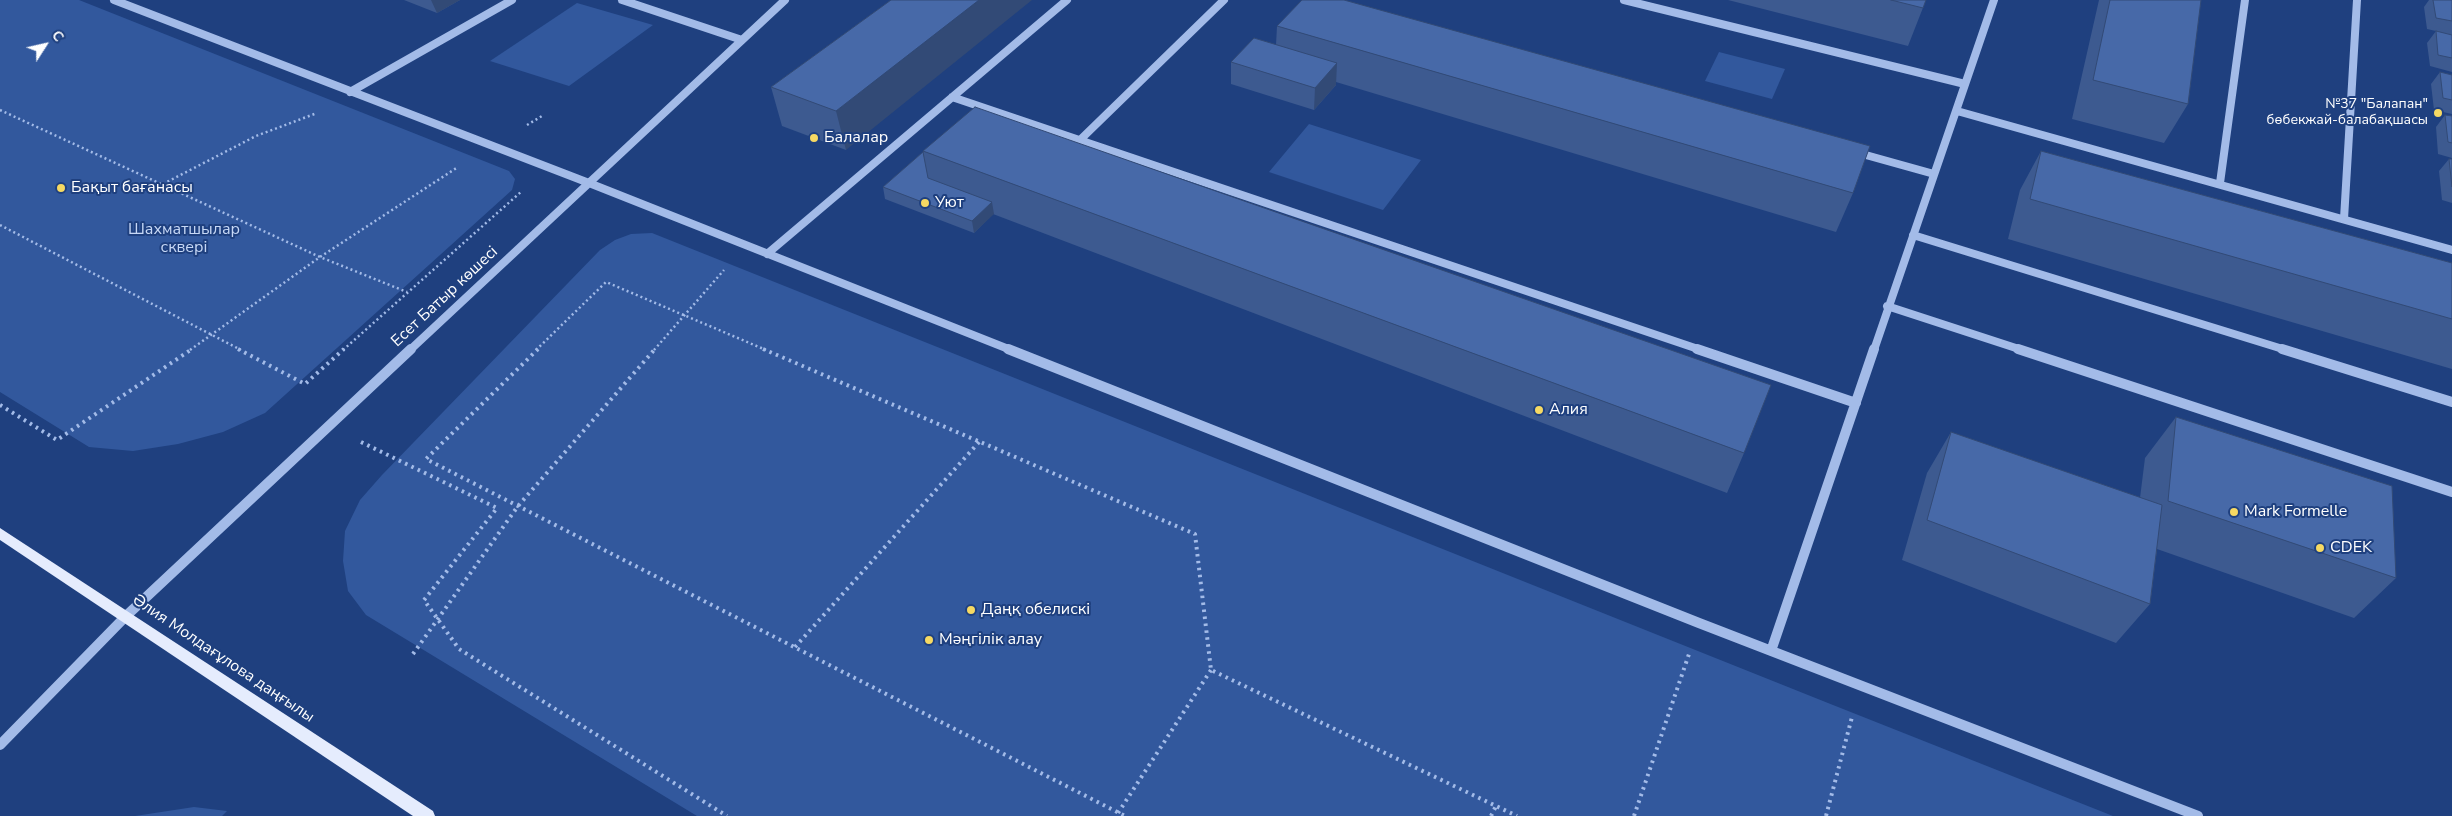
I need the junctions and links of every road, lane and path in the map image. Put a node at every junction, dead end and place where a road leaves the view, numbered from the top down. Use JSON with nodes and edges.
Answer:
{"nodes":[{"id":1,"x":114,"y":0,"type":"edge"},
{"id":2,"x":512,"y":0,"type":"edge"},
{"id":3,"x":622,"y":0,"type":"edge"},
{"id":4,"x":785,"y":0,"type":"edge"},
{"id":5,"x":1067,"y":0,"type":"edge"},
{"id":6,"x":1224,"y":0,"type":"edge"},
{"id":7,"x":1624,"y":0,"type":"edge"},
{"id":8,"x":1994,"y":0,"type":"edge"},
{"id":9,"x":2245,"y":0,"type":"edge"},
{"id":10,"x":2357,"y":0,"type":"edge"},
{"id":11,"x":742,"y":40,"type":"junction"},
{"id":12,"x":1965,"y":84,"type":"junction"},
{"id":13,"x":350,"y":92,"type":"junction"},
{"id":14,"x":362,"y":96,"type":"junction"},
{"id":15,"x":952,"y":97,"type":"junction"},
{"id":16,"x":0,"y":110,"type":"edge"},
{"id":17,"x":1957,"y":111,"type":"junction"},
{"id":18,"x":542,"y":116,"type":"dead end"},
{"id":19,"x":1080,"y":140,"type":"junction"},
{"id":20,"x":492,"y":146,"type":"junction"},
{"id":21,"x":1848,"y":150,"type":"edge"},
{"id":22,"x":548,"y":167,"type":"junction"},
{"id":23,"x":1934,"y":174,"type":"junction"},
{"id":24,"x":589,"y":183,"type":"junction"},
{"id":25,"x":163,"y":184,"type":"junction"},
{"id":26,"x":2220,"y":184,"type":"junction"},
{"id":27,"x":2344,"y":219,"type":"junction"},
{"id":28,"x":0,"y":225,"type":"edge"},
{"id":29,"x":1913,"y":235,"type":"junction"},
{"id":30,"x":746,"y":245,"type":"junction"},
{"id":31,"x":2452,"y":250,"type":"edge"},
{"id":32,"x":768,"y":254,"type":"junction"},
{"id":33,"x":320,"y":257,"type":"junction"},
{"id":34,"x":407,"y":292,"type":"junction"},
{"id":35,"x":1887,"y":306,"type":"junction"},
{"id":36,"x":683,"y":316,"type":"junction"},
{"id":37,"x":212,"y":335,"type":"junction"},
{"id":38,"x":2452,"y":402,"type":"edge"},
{"id":39,"x":1856,"y":403,"type":"junction"},
{"id":40,"x":0,"y":404,"type":"edge"},
{"id":41,"x":329,"y":426,"type":"junction"},
{"id":42,"x":980,"y":441,"type":"junction"},
{"id":43,"x":2452,"y":492,"type":"edge"},
{"id":44,"x":518,"y":506,"type":"junction"},
{"id":45,"x":0,"y":533,"type":"edge"},
{"id":46,"x":126,"y":616,"type":"junction"},
{"id":47,"x":438,"y":620,"type":"junction"},
{"id":48,"x":1699,"y":623,"type":"junction"},
{"id":49,"x":795,"y":647,"type":"junction"},
{"id":50,"x":1771,"y":651,"type":"junction"},
{"id":51,"x":413,"y":654,"type":"dead end"},
{"id":52,"x":1211,"y":670,"type":"junction"},
{"id":53,"x":1860,"y":685,"type":"junction"},
{"id":54,"x":0,"y":746,"type":"edge"},
{"id":55,"x":1496,"y":806,"type":"junction"},
{"id":56,"x":1118,"y":813,"type":"junction"},
{"id":57,"x":426,"y":816,"type":"edge"},
{"id":58,"x":727,"y":816,"type":"edge"},
{"id":59,"x":1125,"y":816,"type":"edge"},
{"id":60,"x":1491,"y":816,"type":"edge"},
{"id":61,"x":1517,"y":816,"type":"edge"},
{"id":62,"x":1634,"y":816,"type":"edge"},
{"id":63,"x":1826,"y":816,"type":"edge"},
{"id":64,"x":2198,"y":816,"type":"edge"}],
"edges":[{"from":1,"to":13,"type":"street"},
{"from":2,"to":13,"type":"street"},
{"from":3,"to":11,"type":"street"},
{"from":4,"to":11,"type":"street","name":"Есет Батыр көшесі"},
{"from":5,"to":15,"type":"street"},
{"from":6,"to":19,"type":"street"},
{"from":7,"to":12,"type":"street"},
{"from":8,"to":12,"type":"street"},
{"from":9,"to":26,"type":"street"},
{"from":10,"to":27,"type":"street"},
{"from":11,"to":24,"type":"street","name":"Есет Батыр көшесі"},
{"from":12,"to":17,"type":"street"},
{"from":13,"to":14,"type":"street"},
{"from":14,"to":20,"type":"street"},
{"from":14,"to":25,"type":"path"},
{"from":15,"to":19,"type":"street"},
{"from":15,"to":32,"type":"street"},
{"from":16,"to":25,"type":"path"},
{"from":17,"to":23,"type":"street"},
{"from":17,"to":26,"type":"street"},
{"from":18,"to":20,"type":"path"},
{"from":19,"to":39,"type":"street"},
{"from":20,"to":22,"type":"street"},
{"from":20,"to":33,"type":"path"},
{"from":21,"to":23,"type":"street"},
{"from":22,"to":24,"type":"street"},
{"from":22,"to":34,"type":"path"},
{"from":23,"to":29,"type":"street"},
{"from":24,"to":30,"type":"street"},
{"from":24,"to":41,"type":"street","name":"Есет Батыр көшесі"},
{"from":25,"to":33,"type":"path"},
{"from":26,"to":27,"type":"street"},
{"from":27,"to":31,"type":"street"},
{"from":28,"to":37,"type":"path"},
{"from":29,"to":35,"type":"street"},
{"from":29,"to":38,"type":"street"},
{"from":30,"to":32,"type":"street"},
{"from":30,"to":36,"type":"path"},
{"from":32,"to":48,"type":"street"},
{"from":33,"to":34,"type":"path"},
{"from":33,"to":37,"type":"path"},
{"from":34,"to":37,"type":"path"},
{"from":35,"to":39,"type":"street"},
{"from":35,"to":43,"type":"street"},
{"from":36,"to":42,"type":"path"},
{"from":36,"to":44,"type":"path"},
{"from":36,"to":44,"type":"path"},
{"from":37,"to":40,"type":"path"},
{"from":39,"to":50,"type":"street"},
{"from":41,"to":46,"type":"street","name":"Есет Батыр көшесі"},
{"from":41,"to":47,"type":"path"},
{"from":42,"to":49,"type":"path"},
{"from":42,"to":52,"type":"path"},
{"from":44,"to":47,"type":"path"},
{"from":44,"to":49,"type":"path"},
{"from":45,"to":46,"type":"main road","name":"Әлия Молдағұлова даңғылы"},
{"from":46,"to":54,"type":"street"},
{"from":46,"to":57,"type":"main road","name":"Әлия Молдағұлова даңғылы"},
{"from":47,"to":51,"type":"path"},
{"from":47,"to":58,"type":"path"},
{"from":48,"to":50,"type":"street"},
{"from":48,"to":62,"type":"path"},
{"from":49,"to":56,"type":"path"},
{"from":50,"to":53,"type":"street"},
{"from":52,"to":55,"type":"path"},
{"from":52,"to":56,"type":"path"},
{"from":53,"to":63,"type":"path"},
{"from":53,"to":64,"type":"street"},
{"from":55,"to":60,"type":"path"},
{"from":55,"to":61,"type":"path"},
{"from":56,"to":59,"type":"path"}]}
